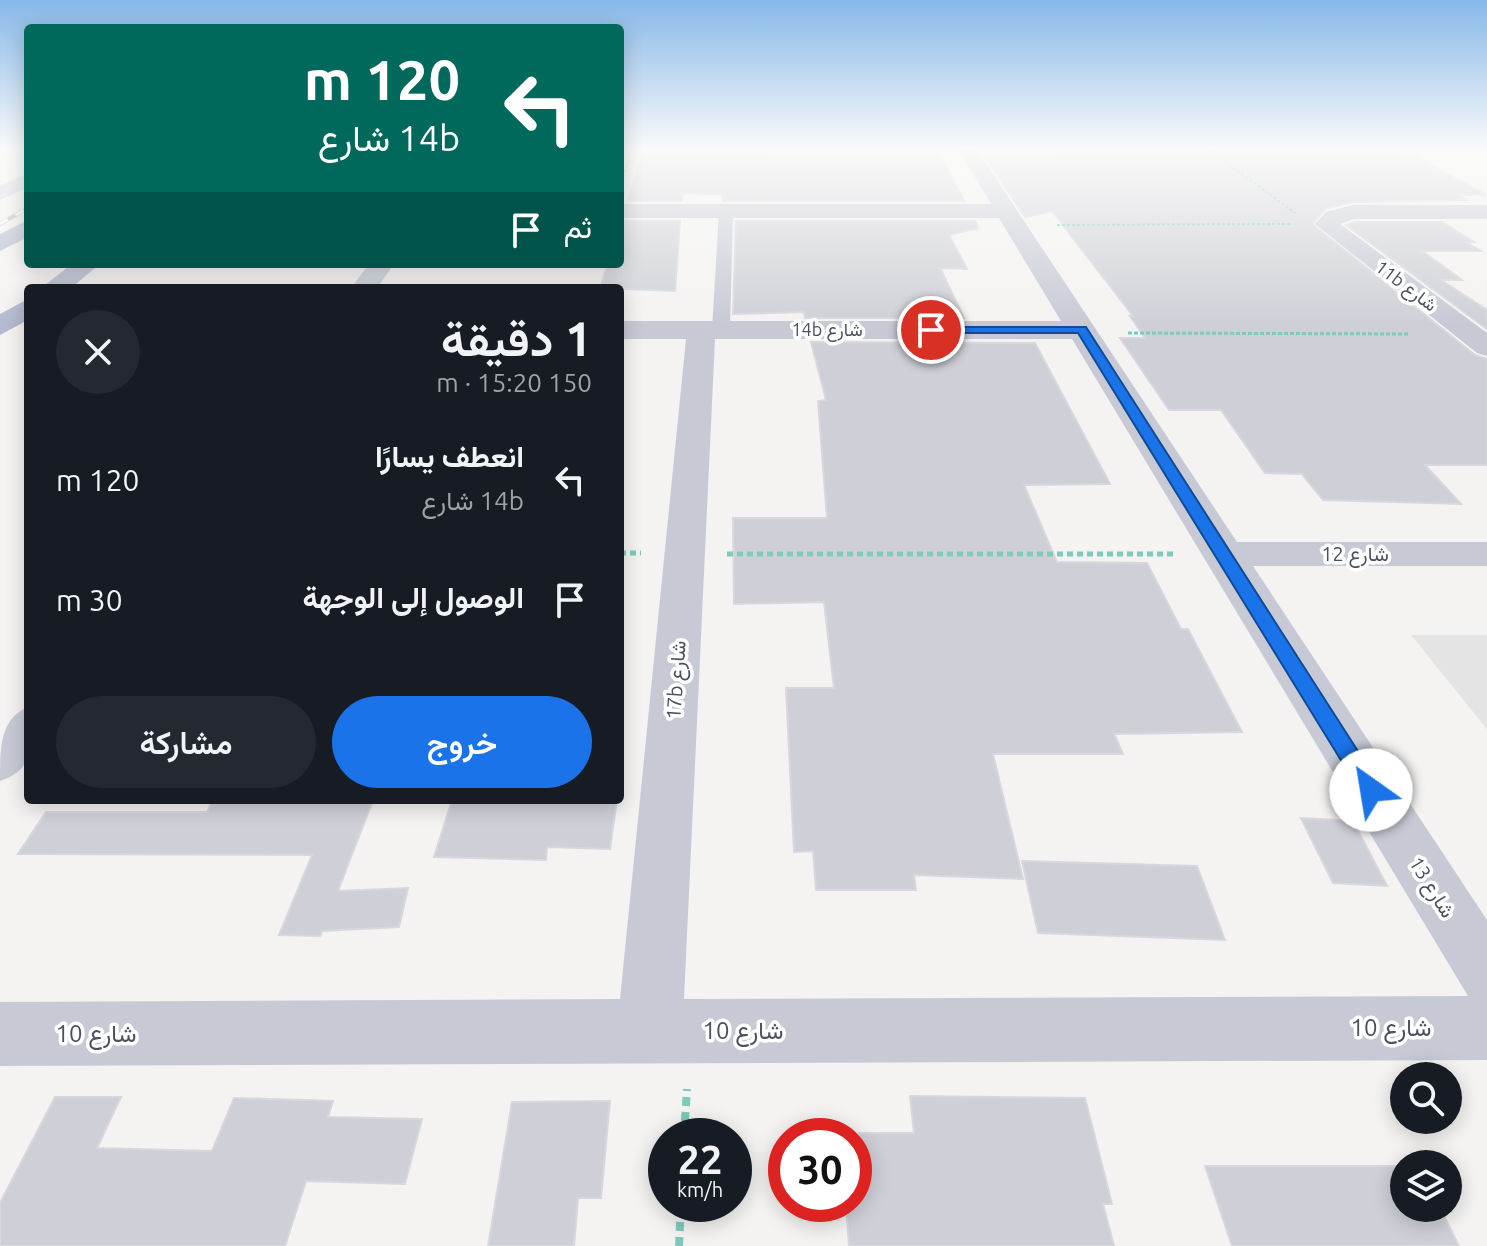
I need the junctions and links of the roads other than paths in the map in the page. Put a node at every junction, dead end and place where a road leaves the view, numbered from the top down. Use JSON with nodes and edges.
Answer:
{"nodes":[{"id":1,"x":1006,"y":208,"type":"edge"},
{"id":2,"x":624,"y":211,"type":"edge"},
{"id":3,"x":726,"y":211,"type":"junction"},
{"id":4,"x":1487,"y":212,"type":"edge"},
{"id":5,"x":1012,"y":218,"type":"junction"},
{"id":6,"x":24,"y":229,"type":"edge"},
{"id":7,"x":0,"y":244,"type":"edge"},
{"id":8,"x":82,"y":268,"type":"edge"},
{"id":9,"x":60,"y":284,"type":"edge"},
{"id":10,"x":24,"y":310,"type":"edge"},
{"id":11,"x":0,"y":327,"type":"edge"},
{"id":12,"x":624,"y":330,"type":"edge"},
{"id":13,"x":711,"y":330,"type":"junction"},
{"id":14,"x":1082,"y":331,"type":"junction"},
{"id":15,"x":1478,"y":340,"type":"edge"},
{"id":16,"x":1222,"y":554,"type":"junction"},
{"id":17,"x":1487,"y":554,"type":"edge"},
{"id":18,"x":24,"y":730,"type":"edge"},
{"id":19,"x":0,"y":761,"type":"edge"},
{"id":20,"x":1487,"y":974,"type":"edge"},
{"id":21,"x":1487,"y":1028,"type":"edge"},
{"id":22,"x":650,"y":1031,"type":"junction"},
{"id":23,"x":0,"y":1034,"type":"edge"}],
"edges":[{"from":1,"to":5,"type":"street","name":"شارع 13"},
{"from":2,"to":3,"type":"street"},
{"from":3,"to":5,"type":"street"},
{"from":3,"to":13,"type":"lane"},
{"from":4,"to":15,"type":"street","name":"11b شارع"},
{"from":5,"to":14,"type":"street","name":"شارع 13"},
{"from":6,"to":7,"type":"main road"},
{"from":8,"to":9,"type":"main road"},
{"from":10,"to":11,"type":"main road"},
{"from":12,"to":13,"type":"street","name":"14b شارع"},
{"from":13,"to":14,"type":"street","name":"14b شارع"},
{"from":13,"to":22,"type":"street","name":"17b شارع"},
{"from":14,"to":16,"type":"street","name":"شارع 13"},
{"from":16,"to":17,"type":"street","name":"شارع 12"},
{"from":16,"to":20,"type":"street","name":"شارع 13"},
{"from":18,"to":19,"type":"street"},
{"from":21,"to":22,"type":"street","name":"شارع 10"},
{"from":22,"to":23,"type":"street","name":"شارع 10"}]}
